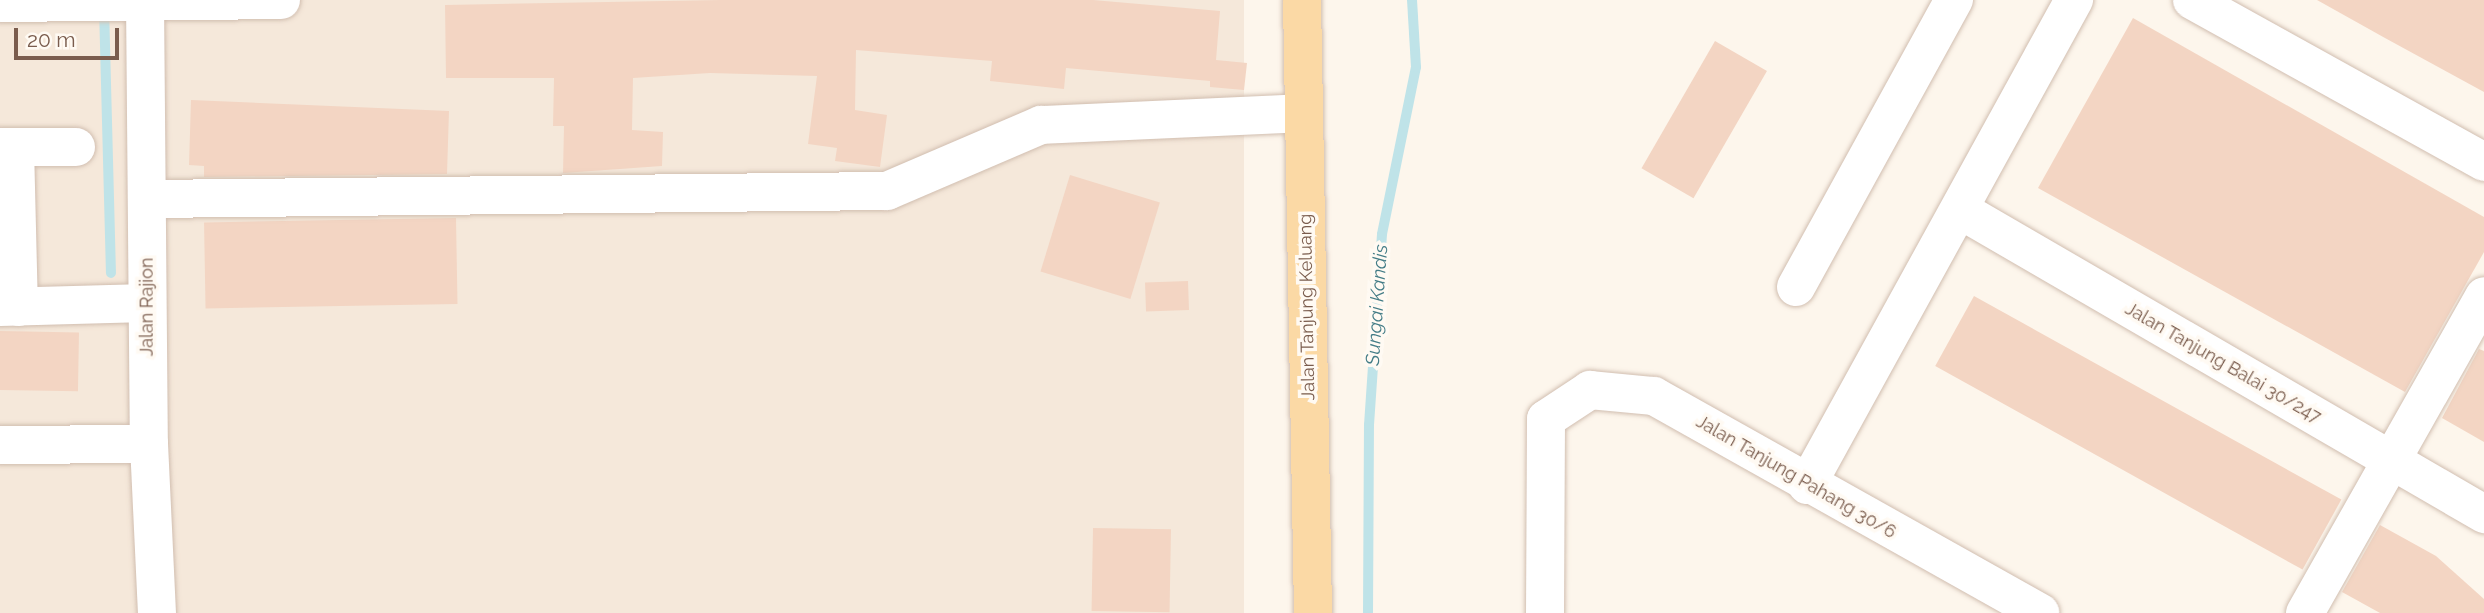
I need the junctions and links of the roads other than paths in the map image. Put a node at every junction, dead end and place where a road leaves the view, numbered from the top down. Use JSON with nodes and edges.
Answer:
{"nodes":[{"id":1,"x":281,"y":0,"type":"edge"},
{"id":2,"x":1302,"y":0,"type":"edge"},
{"id":3,"x":1954,"y":0,"type":"edge"},
{"id":4,"x":2074,"y":0,"type":"edge"},
{"id":5,"x":2192,"y":0,"type":"edge"},
{"id":6,"x":133,"y":1,"type":"edge"},
{"id":7,"x":217,"y":2,"type":"edge"},
{"id":8,"x":0,"y":3,"type":"edge"},
{"id":9,"x":2231,"y":10,"type":"edge"},
{"id":10,"x":1275,"y":113,"type":"junction"},
{"id":11,"x":7,"y":147,"type":"edge"},
{"id":12,"x":76,"y":147,"type":"dead end"},
{"id":13,"x":2484,"y":162,"type":"edge"},
{"id":14,"x":163,"y":198,"type":"junction"},
{"id":15,"x":1962,"y":211,"type":"junction"},
{"id":16,"x":1796,"y":287,"type":"dead end"},
{"id":17,"x":2484,"y":296,"type":"edge"},
{"id":18,"x":147,"y":303,"type":"junction"},
{"id":19,"x":9,"y":307,"type":"edge"},
{"id":20,"x":0,"y":445,"type":"edge"},
{"id":21,"x":142,"y":445,"type":"junction"},
{"id":22,"x":2391,"y":461,"type":"junction"},
{"id":23,"x":1807,"y":485,"type":"junction"},
{"id":24,"x":2484,"y":514,"type":"edge"},
{"id":25,"x":157,"y":613,"type":"edge"},
{"id":26,"x":1313,"y":613,"type":"edge"},
{"id":27,"x":1545,"y":613,"type":"edge"},
{"id":28,"x":2040,"y":613,"type":"edge"},
{"id":29,"x":2305,"y":613,"type":"edge"}],
"edges":[{"from":1,"to":7,"type":"street"},
{"from":2,"to":10,"type":"main road","name":"Jalan Tanjung Keluang"},
{"from":3,"to":16,"type":"street"},
{"from":4,"to":15,"type":"street"},
{"from":5,"to":9,"type":"street"},
{"from":6,"to":7,"type":"street"},
{"from":6,"to":8,"type":"street"},
{"from":6,"to":14,"type":"street","name":"Jalan Rajion"},
{"from":9,"to":13,"type":"street"},
{"from":10,"to":14,"type":"street"},
{"from":10,"to":26,"type":"main road","name":"Jalan Tanjung Keluang"},
{"from":11,"to":12,"type":"street"},
{"from":11,"to":19,"type":"street"},
{"from":14,"to":18,"type":"street","name":"Jalan Rajion"},
{"from":15,"to":22,"type":"street","name":"Jalan Tanjung Balai 30/247"},
{"from":15,"to":23,"type":"street"},
{"from":17,"to":22,"type":"street"},
{"from":18,"to":19,"type":"street"},
{"from":18,"to":21,"type":"street","name":"Jalan Rajion"},
{"from":20,"to":21,"type":"street"},
{"from":21,"to":25,"type":"street","name":"Jalan Rajion"},
{"from":22,"to":24,"type":"street","name":"Jalan Tanjung Balai 30/247"},
{"from":22,"to":29,"type":"street"},
{"from":23,"to":27,"type":"street","name":"Jalan Tanjung Pahang 30/6"},
{"from":23,"to":28,"type":"street","name":"Jalan Tanjung Pahang 30/6"}]}
